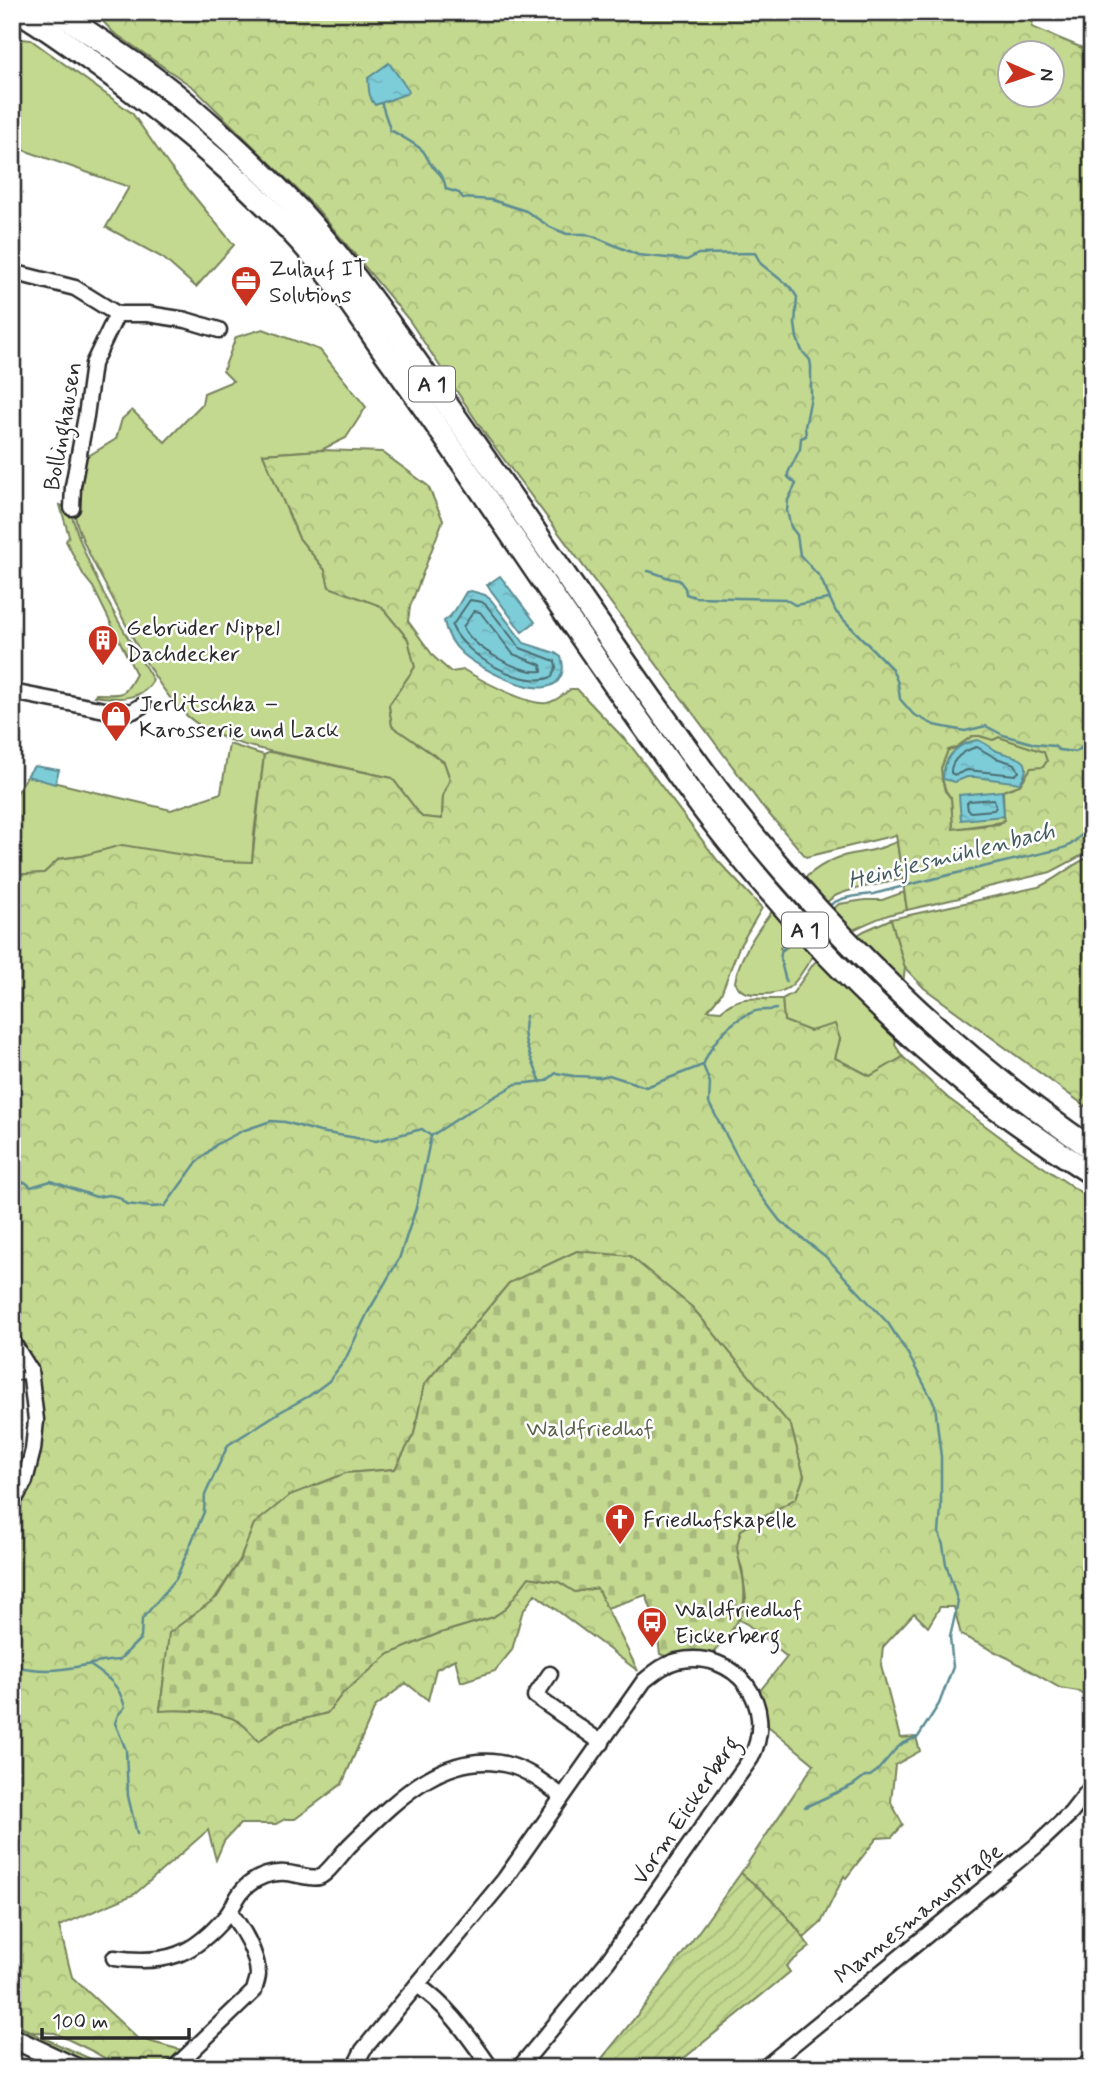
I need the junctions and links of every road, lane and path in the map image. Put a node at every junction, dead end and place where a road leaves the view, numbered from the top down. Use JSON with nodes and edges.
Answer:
{"nodes":[{"id":1,"x":20,"y":12,"type":"edge"},
{"id":2,"x":58,"y":12,"type":"edge"},
{"id":3,"x":12,"y":272,"type":"edge"},
{"id":4,"x":117,"y":314,"type":"junction"},
{"id":5,"x":219,"y":330,"type":"dead end"},
{"id":6,"x":72,"y":508,"type":"dead end"},
{"id":7,"x":12,"y":692,"type":"edge"},
{"id":8,"x":143,"y":705,"type":"dead end"},
{"id":9,"x":1092,"y":1149,"type":"edge"},
{"id":10,"x":1092,"y":1174,"type":"edge"},
{"id":11,"x":12,"y":1340,"type":"edge"},
{"id":12,"x":30,"y":1370,"type":"junction"},
{"id":13,"x":12,"y":1373,"type":"edge"},
{"id":14,"x":12,"y":1504,"type":"edge"},
{"id":15,"x":550,"y":1674,"type":"dead end"},
{"id":16,"x":602,"y":1743,"type":"junction"},
{"id":17,"x":1092,"y":1787,"type":"edge"},
{"id":18,"x":562,"y":1796,"type":"junction"},
{"id":19,"x":230,"y":1912,"type":"junction"},
{"id":20,"x":114,"y":1958,"type":"dead end"},
{"id":21,"x":417,"y":1985,"type":"junction"},
{"id":22,"x":12,"y":2038,"type":"edge"},
{"id":23,"x":1092,"y":2061,"type":"edge"},
{"id":24,"x":76,"y":2068,"type":"edge"},
{"id":25,"x":174,"y":2068,"type":"edge"},
{"id":26,"x":354,"y":2068,"type":"edge"},
{"id":27,"x":491,"y":2068,"type":"edge"},
{"id":28,"x":519,"y":2068,"type":"edge"},
{"id":29,"x":765,"y":2068,"type":"edge"},
{"id":30,"x":1080,"y":2068,"type":"edge"}],
"edges":[{"from":1,"to":10,"type":"highway","number":"A 1"},
{"from":2,"to":9,"type":"highway","number":"A 1"},
{"from":3,"to":4,"type":"street"},
{"from":4,"to":5,"type":"street"},
{"from":4,"to":6,"type":"street","name":"Bollinghausen"},
{"from":7,"to":8,"type":"street"},
{"from":11,"to":12,"type":"street"},
{"from":12,"to":13,"type":"street"},
{"from":12,"to":14,"type":"street"},
{"from":15,"to":16,"type":"street"},
{"from":16,"to":18,"type":"street","name":"Vorm Eickerberg"},
{"from":16,"to":28,"type":"street","name":"Vorm Eickerberg"},
{"from":17,"to":29,"type":"street","name":"Mannesmannstraße"},
{"from":18,"to":19,"type":"street"},
{"from":18,"to":21,"type":"street","name":"Vorm Eickerberg"},
{"from":19,"to":20,"type":"street"},
{"from":19,"to":25,"type":"street"},
{"from":21,"to":26,"type":"street","name":"Vorm Eickerberg"},
{"from":21,"to":27,"type":"street"},
{"from":22,"to":24,"type":"main road"},
{"from":23,"to":30,"type":"street"}]}
